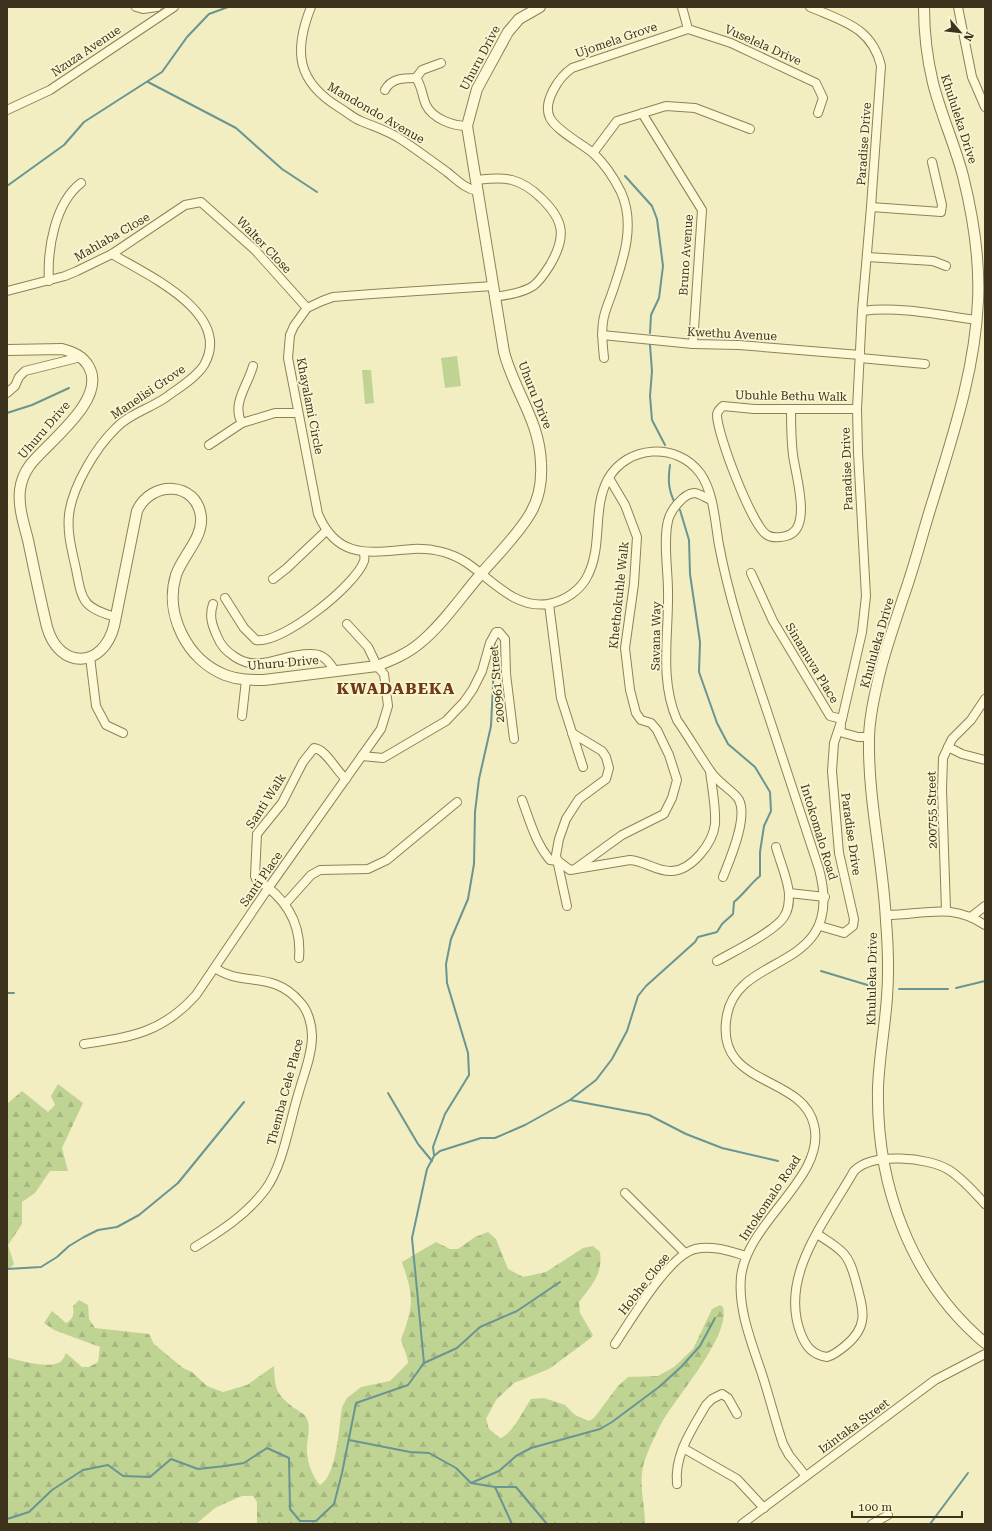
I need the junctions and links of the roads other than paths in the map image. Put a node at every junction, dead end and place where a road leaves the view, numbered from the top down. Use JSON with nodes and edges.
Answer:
{"nodes":[{"id":1,"x":136,"y":7,"type":"edge"},
{"id":2,"x":157,"y":7,"type":"edge"},
{"id":3,"x":174,"y":7,"type":"edge"},
{"id":4,"x":311,"y":7,"type":"edge"},
{"id":5,"x":540,"y":7,"type":"edge"},
{"id":6,"x":682,"y":7,"type":"edge"},
{"id":7,"x":810,"y":7,"type":"edge"},
{"id":8,"x":924,"y":7,"type":"edge"},
{"id":9,"x":958,"y":7,"type":"edge"},
{"id":10,"x":688,"y":29,"type":"junction"},
{"id":11,"x":441,"y":63,"type":"dead end"},
{"id":12,"x":416,"y":78,"type":"junction"},
{"id":13,"x":385,"y":90,"type":"dead end"},
{"id":14,"x":985,"y":107,"type":"edge"},
{"id":15,"x":7,"y":110,"type":"edge"},
{"id":16,"x":642,"y":113,"type":"junction"},
{"id":17,"x":818,"y":113,"type":"dead end"},
{"id":18,"x":467,"y":126,"type":"junction"},
{"id":19,"x":750,"y":129,"type":"dead end"},
{"id":20,"x":593,"y":153,"type":"junction"},
{"id":21,"x":932,"y":162,"type":"dead end"},
{"id":22,"x":475,"y":180,"type":"junction"},
{"id":23,"x":81,"y":183,"type":"dead end"},
{"id":24,"x":477,"y":191,"type":"junction"},
{"id":25,"x":202,"y":202,"type":"joint"},
{"id":26,"x":871,"y":207,"type":"junction"},
{"id":27,"x":112,"y":254,"type":"junction"},
{"id":28,"x":868,"y":257,"type":"junction"},
{"id":29,"x":946,"y":266,"type":"dead end"},
{"id":30,"x":48,"y":281,"type":"junction"},
{"id":31,"x":492,"y":286,"type":"junction"},
{"id":32,"x":7,"y":291,"type":"edge"},
{"id":33,"x":494,"y":297,"type":"junction"},
{"id":34,"x":307,"y":308,"type":"junction"},
{"id":35,"x":862,"y":311,"type":"junction"},
{"id":36,"x":977,"y":320,"type":"junction"},
{"id":37,"x":602,"y":335,"type":"junction"},
{"id":38,"x":693,"y":344,"type":"junction"},
{"id":39,"x":7,"y":350,"type":"edge"},
{"id":40,"x":860,"y":356,"type":"junction"},
{"id":41,"x":81,"y":357,"type":"junction"},
{"id":42,"x":604,"y":358,"type":"dead end"},
{"id":43,"x":925,"y":364,"type":"dead end"},
{"id":44,"x":253,"y":366,"type":"dead end"},
{"id":45,"x":7,"y":393,"type":"edge"},
{"id":46,"x":791,"y":409,"type":"junction"},
{"id":47,"x":858,"y":409,"type":"junction"},
{"id":48,"x":297,"y":413,"type":"junction"},
{"id":49,"x":242,"y":423,"type":"junction"},
{"id":50,"x":209,"y":446,"type":"dead end"},
{"id":51,"x":608,"y":478,"type":"junction"},
{"id":52,"x":711,"y":500,"type":"junction"},
{"id":53,"x":326,"y":531,"type":"junction"},
{"id":54,"x":364,"y":552,"type":"junction"},
{"id":55,"x":751,"y":573,"type":"dead end"},
{"id":56,"x":481,"y":574,"type":"junction"},
{"id":57,"x":273,"y":579,"type":"dead end"},
{"id":58,"x":225,"y":598,"type":"dead end"},
{"id":59,"x":213,"y":604,"type":"dead end"},
{"id":60,"x":549,"y":604,"type":"junction"},
{"id":61,"x":116,"y":616,"type":"junction"},
{"id":62,"x":347,"y":624,"type":"dead end"},
{"id":63,"x":90,"y":657,"type":"junction"},
{"id":64,"x":377,"y":666,"type":"junction"},
{"id":65,"x":335,"y":671,"type":"junction"},
{"id":66,"x":246,"y":680,"type":"junction"},
{"id":67,"x":985,"y":699,"type":"edge"},
{"id":68,"x":242,"y":716,"type":"dead end"},
{"id":69,"x":842,"y":719,"type":"junction"},
{"id":70,"x":572,"y":732,"type":"junction"},
{"id":71,"x":123,"y":733,"type":"dead end"},
{"id":72,"x":869,"y":737,"type":"junction"},
{"id":73,"x":514,"y":739,"type":"dead end"},
{"id":74,"x":948,"y":747,"type":"junction"},
{"id":75,"x":362,"y":756,"type":"junction"},
{"id":76,"x":976,"y":757,"type":"junction"},
{"id":77,"x":985,"y":760,"type":"edge"},
{"id":78,"x":583,"y":767,"type":"dead end"},
{"id":79,"x":985,"y":767,"type":"edge"},
{"id":80,"x":710,"y":771,"type":"junction"},
{"id":81,"x":346,"y":779,"type":"junction"},
{"id":82,"x":522,"y":800,"type":"dead end"},
{"id":83,"x":457,"y":802,"type":"dead end"},
{"id":84,"x":776,"y":847,"type":"dead end"},
{"id":85,"x":558,"y":861,"type":"junction"},
{"id":86,"x":575,"y":869,"type":"junction"},
{"id":87,"x":724,"y":877,"type":"dead end"},
{"id":88,"x":269,"y":887,"type":"junction"},
{"id":89,"x":789,"y":893,"type":"junction"},
{"id":90,"x":825,"y":897,"type":"junction"},
{"id":91,"x":285,"y":904,"type":"junction"},
{"id":92,"x":567,"y":906,"type":"dead end"},
{"id":93,"x":985,"y":906,"type":"edge"},
{"id":94,"x":946,"y":910,"type":"junction"},
{"id":95,"x":886,"y":914,"type":"junction"},
{"id":96,"x":971,"y":917,"type":"junction"},
{"id":97,"x":985,"y":925,"type":"edge"},
{"id":98,"x":820,"y":926,"type":"junction"},
{"id":99,"x":299,"y":958,"type":"dead end"},
{"id":100,"x":718,"y":962,"type":"dead end"},
{"id":101,"x":215,"y":968,"type":"junction"},
{"id":102,"x":84,"y":1044,"type":"dead end"},
{"id":103,"x":882,"y":1159,"type":"junction"},
{"id":104,"x":625,"y":1194,"type":"dead end"},
{"id":105,"x":985,"y":1204,"type":"edge"},
{"id":106,"x":817,"y":1234,"type":"junction"},
{"id":107,"x":194,"y":1247,"type":"dead end"},
{"id":108,"x":685,"y":1253,"type":"junction"},
{"id":109,"x":746,"y":1256,"type":"junction"},
{"id":110,"x":985,"y":1343,"type":"edge"},
{"id":111,"x":615,"y":1344,"type":"dead end"},
{"id":112,"x":985,"y":1354,"type":"edge"},
{"id":113,"x":737,"y":1414,"type":"dead end"},
{"id":114,"x":683,"y":1448,"type":"junction"},
{"id":115,"x":805,"y":1475,"type":"junction"},
{"id":116,"x":677,"y":1484,"type":"dead end"},
{"id":117,"x":764,"y":1508,"type":"junction"},
{"id":118,"x":888,"y":1515,"type":"dead end"},
{"id":119,"x":742,"y":1524,"type":"edge"},
{"id":120,"x":872,"y":1524,"type":"edge"}],
"edges":[{"from":1,"to":2,"type":"street"},
{"from":3,"to":15,"type":"street","name":"Nzuza Avenue"},
{"from":4,"to":24,"type":"street","name":"Mandondo Avenue"},
{"from":5,"to":18,"type":"street","name":"Uhuru Drive"},
{"from":6,"to":10,"type":"street"},
{"from":7,"to":26,"type":"street","name":"Paradise Drive"},
{"from":8,"to":36,"type":"street","name":"Khululeka Drive"},
{"from":9,"to":14,"type":"street"},
{"from":10,"to":17,"type":"street","name":"Vuselela Drive"},
{"from":10,"to":20,"type":"street","name":"Ujomela Grove"},
{"from":11,"to":12,"type":"street"},
{"from":12,"to":13,"type":"street"},
{"from":12,"to":18,"type":"street"},
{"from":16,"to":19,"type":"street"},
{"from":16,"to":20,"type":"street"},
{"from":16,"to":38,"type":"street","name":"Bruno Avenue"},
{"from":18,"to":22,"type":"street","name":"Uhuru Drive"},
{"from":20,"to":37,"type":"street","name":"Ujomela Grove"},
{"from":21,"to":26,"type":"street"},
{"from":22,"to":24,"type":"street","name":"Uhuru Drive"},
{"from":22,"to":33,"type":"street"},
{"from":23,"to":30,"type":"street"},
{"from":24,"to":31,"type":"street","name":"Uhuru Drive"},
{"from":25,"to":27,"type":"street","name":"Mahlaba Close"},
{"from":25,"to":34,"type":"street","name":"Walter Close"},
{"from":26,"to":28,"type":"street","name":"Paradise Drive"},
{"from":27,"to":30,"type":"street","name":"Mahlaba Close"},
{"from":27,"to":61,"type":"street","name":"Manelisi Grove"},
{"from":28,"to":29,"type":"street"},
{"from":28,"to":35,"type":"street","name":"Paradise Drive"},
{"from":30,"to":32,"type":"street","name":"Mahlaba Close"},
{"from":31,"to":33,"type":"street","name":"Uhuru Drive"},
{"from":31,"to":34,"type":"street"},
{"from":33,"to":56,"type":"street","name":"Uhuru Drive"},
{"from":34,"to":48,"type":"street","name":"Khayalami Circle"},
{"from":35,"to":36,"type":"street"},
{"from":35,"to":40,"type":"street","name":"Paradise Drive"},
{"from":36,"to":72,"type":"street","name":"Khululeka Drive"},
{"from":37,"to":38,"type":"street","name":"Kwethu Avenue"},
{"from":37,"to":42,"type":"street","name":"Ujomela Grove"},
{"from":38,"to":40,"type":"street","name":"Kwethu Avenue"},
{"from":39,"to":41,"type":"street"},
{"from":40,"to":43,"type":"street","name":"Kwethu Avenue"},
{"from":40,"to":47,"type":"street","name":"Paradise Drive"},
{"from":41,"to":45,"type":"street"},
{"from":41,"to":63,"type":"street","name":"Uhuru Drive"},
{"from":44,"to":49,"type":"street"},
{"from":46,"to":46,"type":"street","name":"Ubuhle Bethu Walk"},
{"from":46,"to":47,"type":"street","name":"Ubuhle Bethu Walk"},
{"from":47,"to":69,"type":"street","name":"Paradise Drive"},
{"from":48,"to":49,"type":"street"},
{"from":48,"to":53,"type":"street","name":"Khayalami Circle"},
{"from":49,"to":50,"type":"street"},
{"from":51,"to":52,"type":"street","name":"Intokomalo Road"},
{"from":51,"to":60,"type":"street","name":"Intokomalo Road"},
{"from":51,"to":86,"type":"street","name":"Khethokuhle Walk"},
{"from":52,"to":80,"type":"street","name":"Savana Way"},
{"from":52,"to":90,"type":"street","name":"Intokomalo Road"},
{"from":53,"to":54,"type":"street","name":"Khayalami Circle"},
{"from":53,"to":57,"type":"street"},
{"from":54,"to":56,"type":"street","name":"Khayalami Circle"},
{"from":54,"to":58,"type":"street"},
{"from":55,"to":69,"type":"street","name":"Sinamuva Place"},
{"from":56,"to":60,"type":"street","name":"Intokomalo Road"},
{"from":56,"to":64,"type":"street","name":"Uhuru Drive"},
{"from":59,"to":65,"type":"street"},
{"from":60,"to":70,"type":"street"},
{"from":61,"to":63,"type":"street","name":"Uhuru Drive"},
{"from":61,"to":66,"type":"street","name":"Uhuru Drive"},
{"from":62,"to":64,"type":"street","name":"Santi Place"},
{"from":63,"to":71,"type":"street"},
{"from":64,"to":65,"type":"street","name":"Uhuru Drive"},
{"from":64,"to":75,"type":"street","name":"Santi Place"},
{"from":65,"to":66,"type":"street","name":"Uhuru Drive"},
{"from":66,"to":68,"type":"street"},
{"from":67,"to":74,"type":"street","name":"200755 Street"},
{"from":69,"to":72,"type":"street","name":"Sinamuva Place"},
{"from":69,"to":98,"type":"street","name":"Paradise Drive"},
{"from":70,"to":78,"type":"street"},
{"from":70,"to":85,"type":"street"},
{"from":72,"to":95,"type":"street","name":"Khululeka Drive"},
{"from":73,"to":75,"type":"street","name":"200961 Street"},
{"from":74,"to":76,"type":"street"},
{"from":74,"to":94,"type":"street","name":"200755 Street"},
{"from":75,"to":81,"type":"street","name":"Santi Place"},
{"from":76,"to":77,"type":"street"},
{"from":76,"to":79,"type":"street"},
{"from":80,"to":86,"type":"street"},
{"from":80,"to":87,"type":"street","name":"Savana Way"},
{"from":81,"to":88,"type":"street","name":"Santi Place"},
{"from":81,"to":88,"type":"street","name":"Santi Walk"},
{"from":82,"to":85,"type":"street"},
{"from":83,"to":91,"type":"street"},
{"from":84,"to":89,"type":"street"},
{"from":85,"to":86,"type":"street"},
{"from":85,"to":92,"type":"street"},
{"from":88,"to":91,"type":"street"},
{"from":88,"to":101,"type":"street","name":"Santi Place"},
{"from":89,"to":90,"type":"street"},
{"from":89,"to":100,"type":"street"},
{"from":90,"to":98,"type":"street","name":"Intokomalo Road"},
{"from":91,"to":99,"type":"street"},
{"from":93,"to":96,"type":"street"},
{"from":94,"to":95,"type":"street"},
{"from":94,"to":96,"type":"street"},
{"from":95,"to":103,"type":"street","name":"Khululeka Drive"},
{"from":96,"to":97,"type":"street"},
{"from":98,"to":109,"type":"street","name":"Intokomalo Road"},
{"from":101,"to":102,"type":"street","name":"Santi Place"},
{"from":101,"to":107,"type":"street","name":"Themba Cele Place"},
{"from":103,"to":105,"type":"street"},
{"from":103,"to":106,"type":"street"},
{"from":103,"to":110,"type":"street","name":"Khululeka Drive"},
{"from":104,"to":108,"type":"street"},
{"from":106,"to":106,"type":"street"},
{"from":108,"to":109,"type":"street","name":"Hobhe Close"},
{"from":108,"to":111,"type":"street","name":"Hobhe Close"},
{"from":109,"to":115,"type":"street","name":"Intokomalo Road"},
{"from":112,"to":115,"type":"street","name":"Izintaka Street"},
{"from":113,"to":114,"type":"street"},
{"from":114,"to":116,"type":"street"},
{"from":114,"to":117,"type":"street"},
{"from":115,"to":117,"type":"street","name":"Izintaka Street"},
{"from":117,"to":119,"type":"street","name":"Izintaka Street"},
{"from":118,"to":120,"type":"street"}]}
